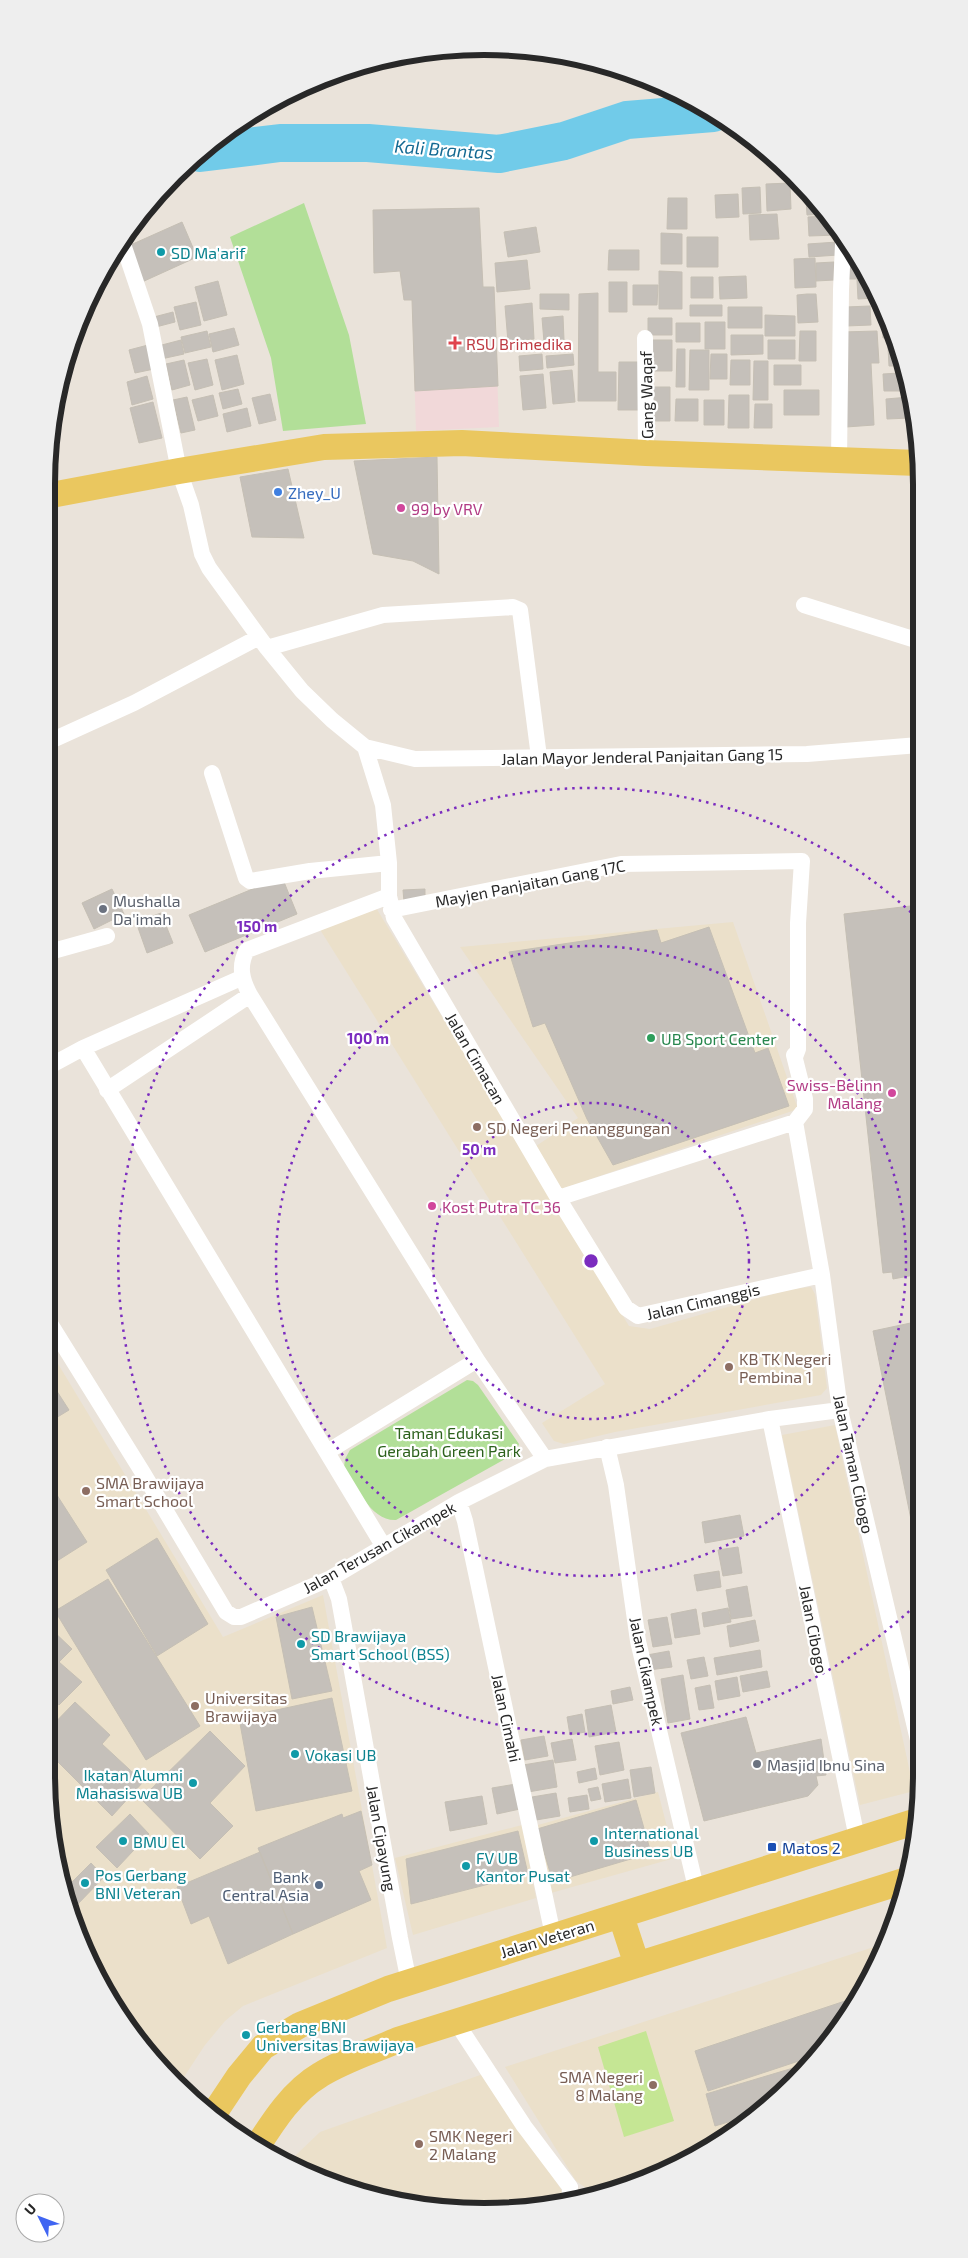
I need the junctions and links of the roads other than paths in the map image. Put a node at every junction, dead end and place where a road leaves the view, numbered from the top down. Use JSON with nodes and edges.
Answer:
{"nodes":[{"id":1,"x":125,"y":249,"type":"edge"},
{"id":2,"x":843,"y":249,"type":"edge"},
{"id":3,"x":645,"y":338,"type":"dead end"},
{"id":4,"x":646,"y":453,"type":"junction"},
{"id":5,"x":839,"y":461,"type":"junction"},
{"id":6,"x":912,"y":463,"type":"edge"},
{"id":7,"x":179,"y":471,"type":"junction"},
{"id":8,"x":55,"y":494,"type":"edge"},
{"id":9,"x":804,"y":605,"type":"dead end"},
{"id":10,"x":913,"y":639,"type":"edge"},
{"id":11,"x":263,"y":643,"type":"junction"},
{"id":12,"x":55,"y":739,"type":"edge"},
{"id":13,"x":913,"y":745,"type":"edge"},
{"id":14,"x":365,"y":747,"type":"junction"},
{"id":15,"x":539,"y":757,"type":"junction"},
{"id":16,"x":212,"y":773,"type":"dead end"},
{"id":17,"x":390,"y":863,"type":"junction"},
{"id":18,"x":390,"y":903,"type":"junction"},
{"id":19,"x":107,"y":936,"type":"dead end"},
{"id":20,"x":55,"y":950,"type":"edge"},
{"id":21,"x":241,"y":978,"type":"junction"},
{"id":22,"x":250,"y":995,"type":"junction"},
{"id":23,"x":83,"y":1048,"type":"junction"},
{"id":24,"x":55,"y":1063,"type":"edge"},
{"id":25,"x":107,"y":1090,"type":"junction"},
{"id":26,"x":795,"y":1122,"type":"junction"},
{"id":27,"x":558,"y":1198,"type":"junction"},
{"id":28,"x":822,"y":1275,"type":"junction"},
{"id":29,"x":55,"y":1331,"type":"edge"},
{"id":30,"x":477,"y":1360,"type":"junction"},
{"id":31,"x":840,"y":1410,"type":"junction"},
{"id":32,"x":770,"y":1419,"type":"junction"},
{"id":33,"x":608,"y":1447,"type":"junction"},
{"id":34,"x":327,"y":1452,"type":"junction"},
{"id":35,"x":544,"y":1459,"type":"junction"},
{"id":36,"x":459,"y":1502,"type":"junction"},
{"id":37,"x":384,"y":1547,"type":"junction"},
{"id":38,"x":331,"y":1578,"type":"junction"},
{"id":39,"x":913,"y":1719,"type":"edge"},
{"id":40,"x":910,"y":1823,"type":"edge"},
{"id":41,"x":857,"y":1838,"type":"junction"},
{"id":42,"x":899,"y":1883,"type":"edge"},
{"id":43,"x":697,"y":1892,"type":"junction"},
{"id":44,"x":621,"y":1916,"type":"junction"},
{"id":45,"x":554,"y":1935,"type":"junction"},
{"id":46,"x":637,"y":1965,"type":"junction"},
{"id":47,"x":409,"y":1982,"type":"junction"},
{"id":48,"x":456,"y":2022,"type":"junction"},
{"id":49,"x":217,"y":2109,"type":"edge"},
{"id":50,"x":261,"y":2140,"type":"edge"},
{"id":51,"x":570,"y":2195,"type":"edge"}],
"edges":[{"from":1,"to":7,"type":"street"},
{"from":2,"to":5,"type":"street"},
{"from":3,"to":4,"type":"street","name":"Gang Waqaf"},
{"from":4,"to":5,"type":"main road"},
{"from":4,"to":7,"type":"main road"},
{"from":5,"to":6,"type":"main road"},
{"from":7,"to":8,"type":"main road"},
{"from":7,"to":11,"type":"street"},
{"from":9,"to":10,"type":"street"},
{"from":11,"to":12,"type":"street"},
{"from":11,"to":14,"type":"street"},
{"from":11,"to":15,"type":"street"},
{"from":13,"to":15,"type":"street","name":"Jalan Mayor Jenderal Panjaitan Gang 15"},
{"from":14,"to":15,"type":"street","name":"Jalan Mayor Jenderal Panjaitan Gang 15"},
{"from":14,"to":17,"type":"street"},
{"from":16,"to":17,"type":"street"},
{"from":17,"to":18,"type":"street"},
{"from":18,"to":21,"type":"street"},
{"from":18,"to":26,"type":"street","name":"Mayjen Panjaitan Gang 17C"},
{"from":18,"to":27,"type":"street","name":"Jalan Cimacan"},
{"from":19,"to":20,"type":"street"},
{"from":21,"to":22,"type":"street"},
{"from":21,"to":23,"type":"street"},
{"from":22,"to":25,"type":"street"},
{"from":22,"to":30,"type":"street"},
{"from":23,"to":24,"type":"street"},
{"from":23,"to":25,"type":"street"},
{"from":25,"to":34,"type":"street"},
{"from":26,"to":27,"type":"street"},
{"from":26,"to":28,"type":"street","name":"Jalan Taman Cibogo"},
{"from":27,"to":28,"type":"street","name":"Jalan Cimanggis"},
{"from":28,"to":31,"type":"street","name":"Jalan Taman Cibogo"},
{"from":29,"to":38,"type":"street","name":"Jalan Terusan Cikampek"},
{"from":30,"to":34,"type":"street"},
{"from":30,"to":35,"type":"street"},
{"from":31,"to":32,"type":"street","name":"Jalan Terusan Cikampek"},
{"from":31,"to":39,"type":"street","name":"Jalan Taman Cibogo"},
{"from":32,"to":33,"type":"street","name":"Jalan Terusan Cikampek"},
{"from":32,"to":41,"type":"street","name":"Jalan Cibogo"},
{"from":33,"to":35,"type":"street","name":"Jalan Terusan Cikampek"},
{"from":33,"to":43,"type":"street","name":"Jalan Cikampek"},
{"from":34,"to":37,"type":"street"},
{"from":35,"to":36,"type":"street","name":"Jalan Terusan Cikampek"},
{"from":36,"to":37,"type":"street","name":"Jalan Terusan Cikampek"},
{"from":36,"to":45,"type":"street","name":"Jalan Cimahi"},
{"from":37,"to":38,"type":"street","name":"Jalan Terusan Cikampek"},
{"from":38,"to":47,"type":"street","name":"Jalan Cipayung"},
{"from":40,"to":41,"type":"main road","name":"Jalan Veteran"},
{"from":41,"to":43,"type":"main road","name":"Jalan Veteran"},
{"from":42,"to":46,"type":"main road"},
{"from":43,"to":44,"type":"main road","name":"Jalan Veteran"},
{"from":44,"to":45,"type":"main road","name":"Jalan Veteran"},
{"from":44,"to":46,"type":"main road"},
{"from":45,"to":47,"type":"main road","name":"Jalan Veteran"},
{"from":46,"to":48,"type":"main road"},
{"from":47,"to":49,"type":"main road","name":"Jalan Veteran"},
{"from":48,"to":50,"type":"main road"},
{"from":48,"to":51,"type":"street"}]}
